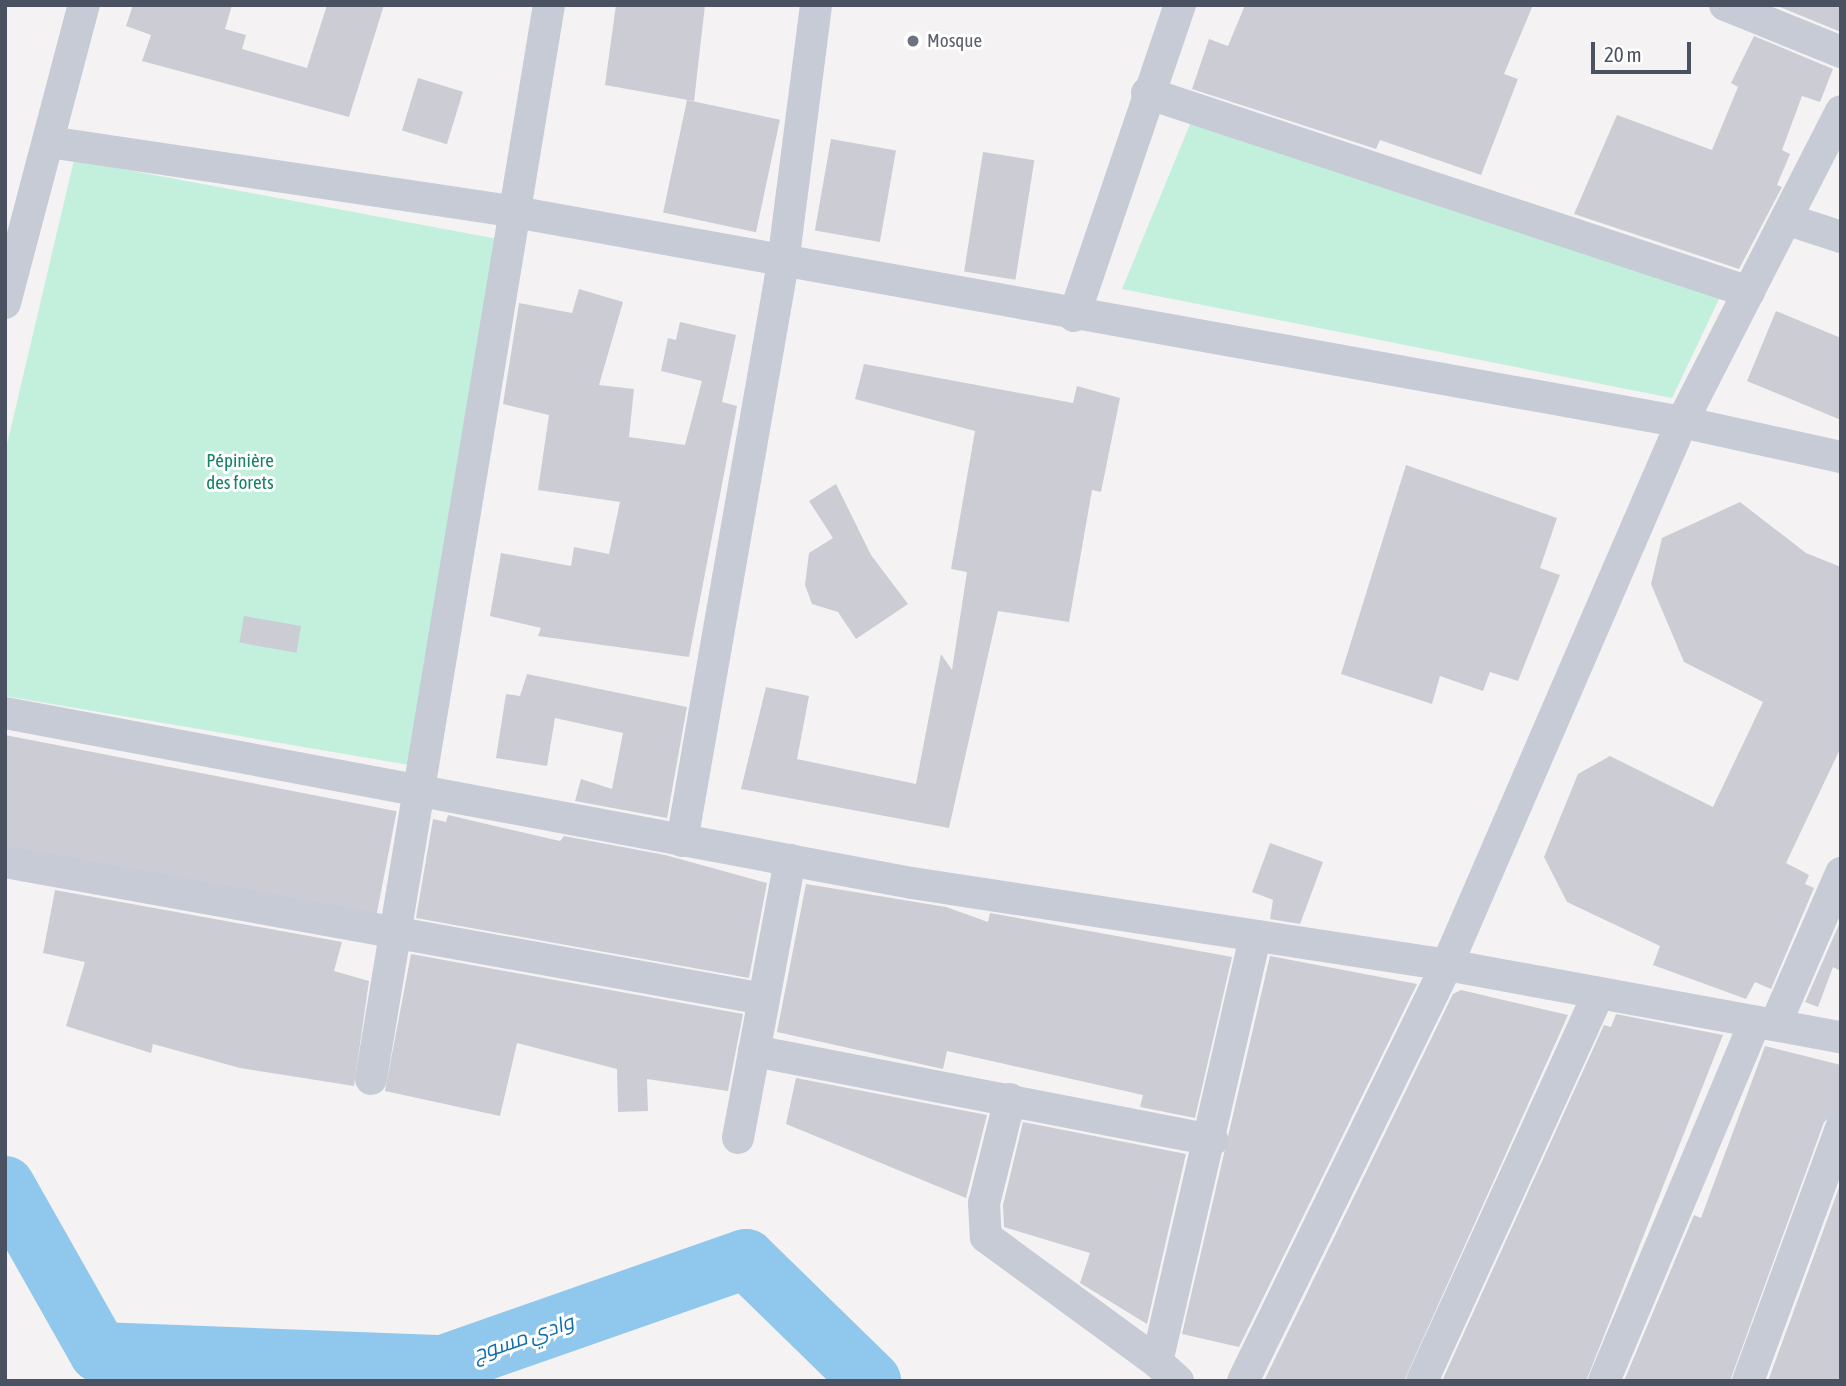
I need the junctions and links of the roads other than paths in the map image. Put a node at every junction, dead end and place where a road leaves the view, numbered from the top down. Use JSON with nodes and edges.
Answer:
{"nodes":[{"id":1,"x":84,"y":5,"type":"edge"},
{"id":2,"x":549,"y":5,"type":"edge"},
{"id":3,"x":816,"y":5,"type":"edge"},
{"id":4,"x":1180,"y":5,"type":"edge"},
{"id":5,"x":1725,"y":5,"type":"edge"},
{"id":6,"x":1841,"y":52,"type":"edge"},
{"id":7,"x":1147,"y":93,"type":"junction"},
{"id":8,"x":1841,"y":111,"type":"edge"},
{"id":9,"x":50,"y":142,"type":"junction"},
{"id":10,"x":515,"y":212,"type":"junction"},
{"id":11,"x":1786,"y":219,"type":"junction"},
{"id":12,"x":1841,"y":237,"type":"edge"},
{"id":13,"x":783,"y":263,"type":"junction"},
{"id":14,"x":1749,"y":292,"type":"junction"},
{"id":15,"x":5,"y":303,"type":"edge"},
{"id":16,"x":1074,"y":316,"type":"junction"},
{"id":17,"x":1682,"y":422,"type":"junction"},
{"id":18,"x":1841,"y":457,"type":"edge"},
{"id":19,"x":5,"y":713,"type":"edge"},
{"id":20,"x":422,"y":789,"type":"junction"},
{"id":21,"x":682,"y":841,"type":"junction"},
{"id":22,"x":790,"y":860,"type":"junction"},
{"id":23,"x":5,"y":862,"type":"edge"},
{"id":24,"x":1841,"y":873,"type":"edge"},
{"id":25,"x":397,"y":930,"type":"junction"},
{"id":26,"x":1255,"y":938,"type":"junction"},
{"id":27,"x":1447,"y":965,"type":"junction"},
{"id":28,"x":1598,"y":994,"type":"junction"},
{"id":29,"x":764,"y":999,"type":"junction"},
{"id":30,"x":1765,"y":1023,"type":"junction"},
{"id":31,"x":1841,"y":1037,"type":"edge"},
{"id":32,"x":754,"y":1051,"type":"junction"},
{"id":33,"x":371,"y":1079,"type":"dead end"},
{"id":34,"x":1010,"y":1099,"type":"junction"},
{"id":35,"x":1841,"y":1128,"type":"edge"},
{"id":36,"x":738,"y":1138,"type":"dead end"},
{"id":37,"x":1212,"y":1140,"type":"junction"},
{"id":38,"x":1167,"y":1371,"type":"edge"},
{"id":39,"x":1243,"y":1381,"type":"edge"},
{"id":40,"x":1422,"y":1381,"type":"edge"},
{"id":41,"x":1604,"y":1381,"type":"edge"},
{"id":42,"x":1748,"y":1381,"type":"edge"}],
"edges":[{"from":1,"to":9,"type":"street"},
{"from":2,"to":10,"type":"street"},
{"from":3,"to":13,"type":"street"},
{"from":4,"to":7,"type":"street"},
{"from":5,"to":6,"type":"street"},
{"from":7,"to":14,"type":"street"},
{"from":7,"to":16,"type":"street"},
{"from":8,"to":11,"type":"street"},
{"from":9,"to":10,"type":"street"},
{"from":9,"to":15,"type":"street"},
{"from":10,"to":13,"type":"street"},
{"from":10,"to":20,"type":"street"},
{"from":11,"to":12,"type":"street"},
{"from":11,"to":14,"type":"street"},
{"from":13,"to":16,"type":"street"},
{"from":13,"to":21,"type":"street"},
{"from":14,"to":17,"type":"street"},
{"from":16,"to":17,"type":"street"},
{"from":17,"to":18,"type":"street"},
{"from":17,"to":27,"type":"street"},
{"from":19,"to":20,"type":"street"},
{"from":20,"to":21,"type":"street"},
{"from":20,"to":25,"type":"street"},
{"from":21,"to":22,"type":"street"},
{"from":22,"to":26,"type":"street"},
{"from":22,"to":29,"type":"street"},
{"from":23,"to":25,"type":"street"},
{"from":24,"to":30,"type":"street"},
{"from":25,"to":29,"type":"street"},
{"from":25,"to":33,"type":"street"},
{"from":26,"to":27,"type":"street"},
{"from":26,"to":37,"type":"street"},
{"from":27,"to":28,"type":"street"},
{"from":27,"to":39,"type":"street"},
{"from":28,"to":30,"type":"street"},
{"from":28,"to":40,"type":"street"},
{"from":29,"to":32,"type":"street"},
{"from":30,"to":31,"type":"street"},
{"from":30,"to":41,"type":"street"},
{"from":32,"to":34,"type":"street"},
{"from":32,"to":36,"type":"street"},
{"from":34,"to":37,"type":"street"},
{"from":34,"to":38,"type":"street"},
{"from":35,"to":42,"type":"street"},
{"from":37,"to":38,"type":"street"}]}
